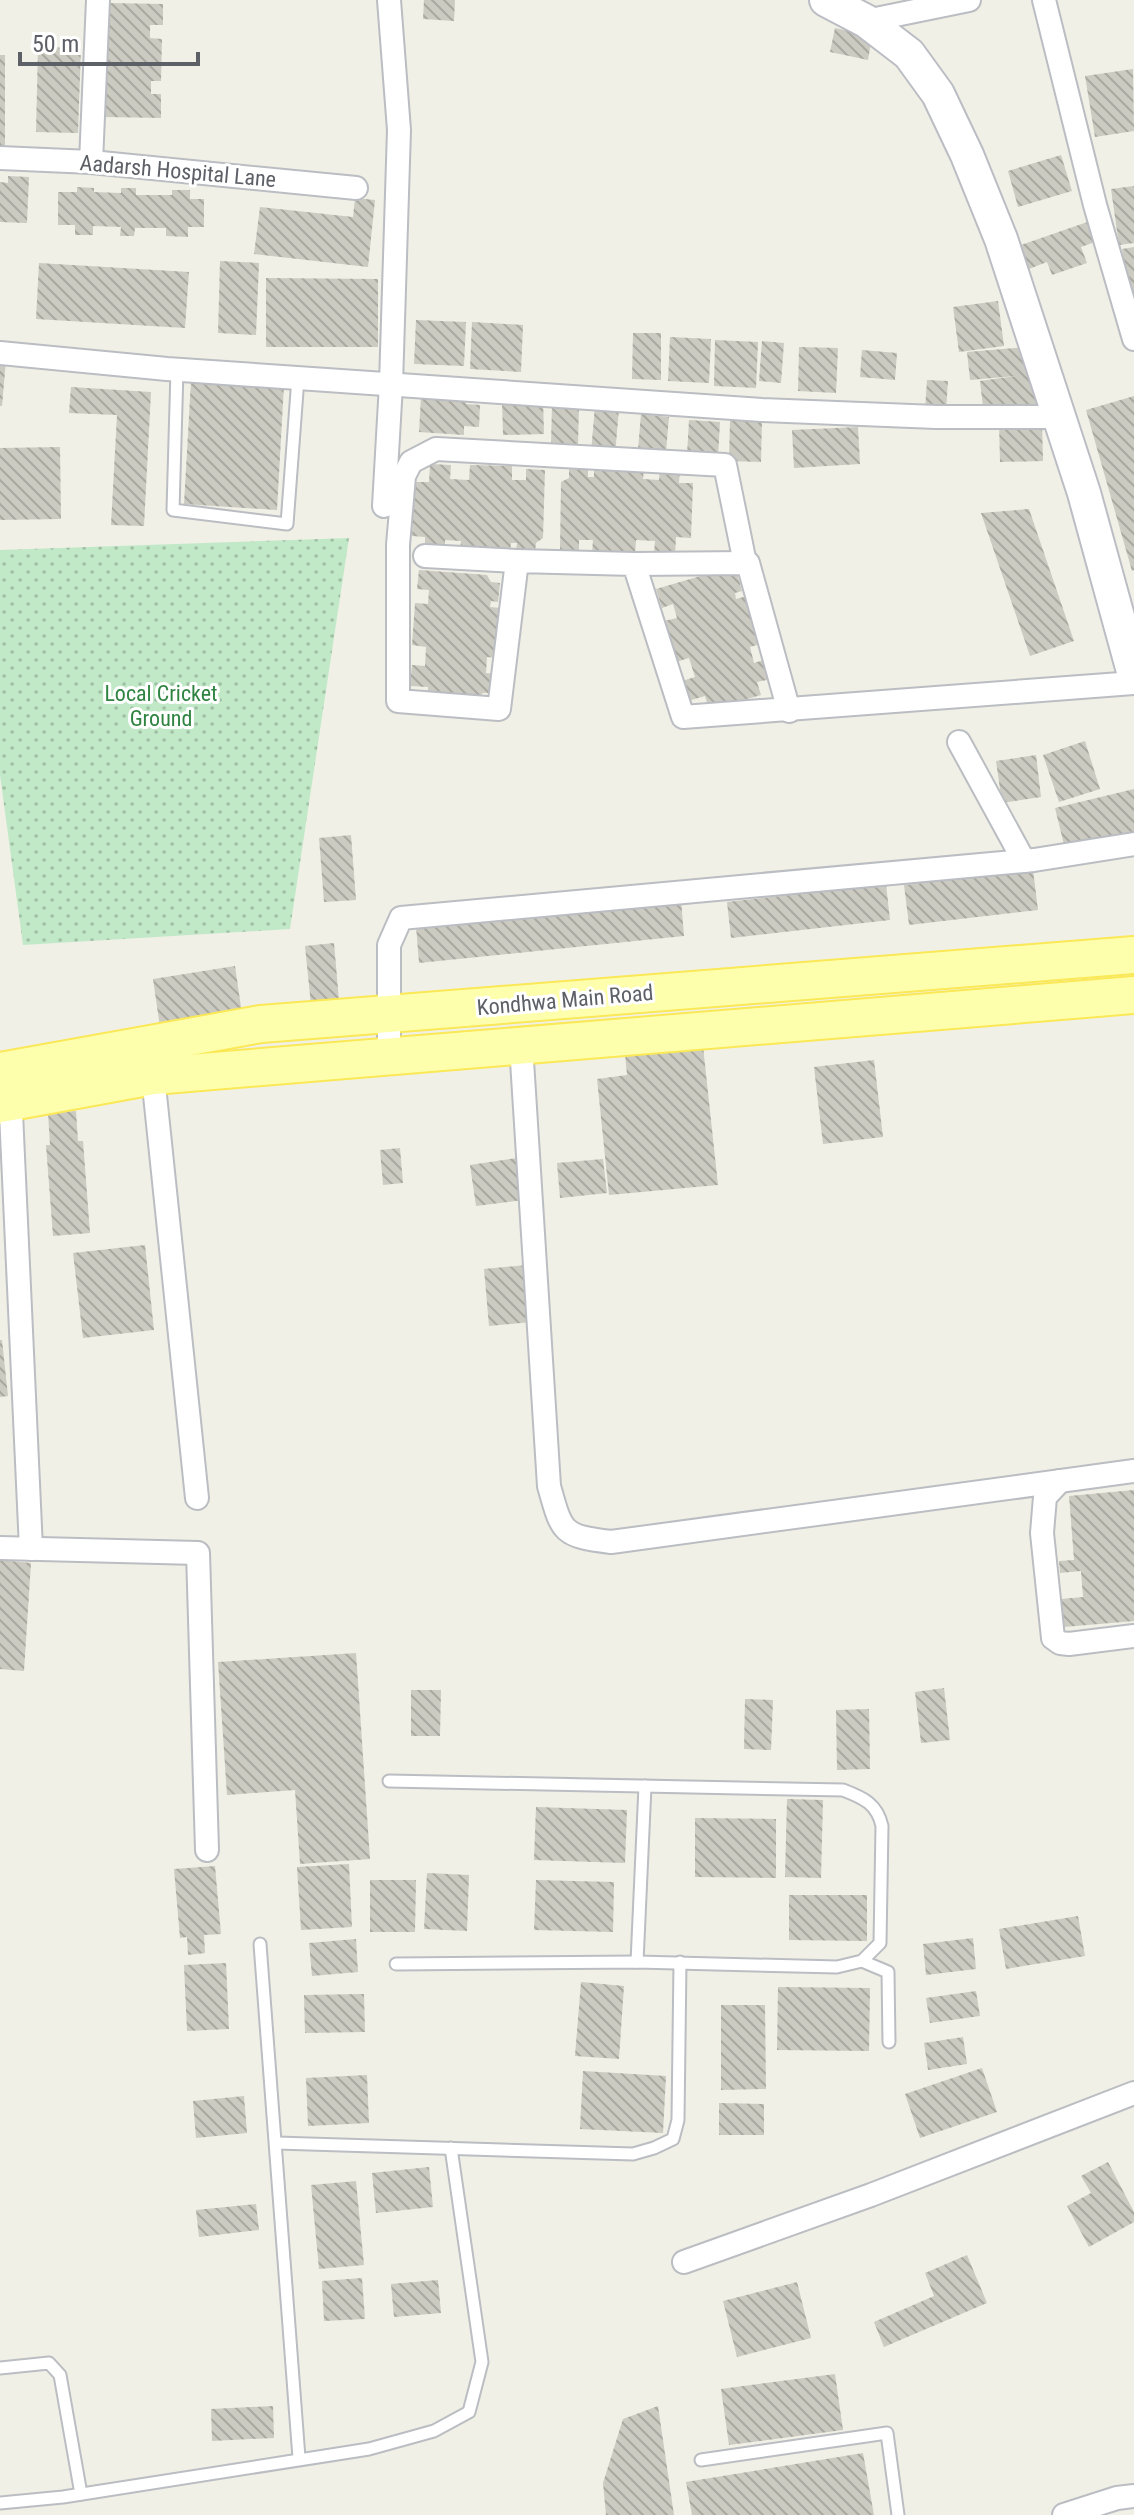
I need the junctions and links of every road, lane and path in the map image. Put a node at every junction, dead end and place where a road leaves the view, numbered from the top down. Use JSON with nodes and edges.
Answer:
{"nodes":[{"id":1,"x":98,"y":0,"type":"edge"},
{"id":2,"x":389,"y":0,"type":"edge"},
{"id":3,"x":826,"y":0,"type":"edge"},
{"id":4,"x":969,"y":0,"type":"edge"},
{"id":5,"x":1044,"y":0,"type":"edge"},
{"id":6,"x":866,"y":21,"type":"junction"},
{"id":7,"x":0,"y":158,"type":"edge"},
{"id":8,"x":91,"y":162,"type":"junction"},
{"id":9,"x":356,"y":188,"type":"dead end"},
{"id":10,"x":1134,"y":339,"type":"edge"},
{"id":11,"x":0,"y":353,"type":"edge"},
{"id":12,"x":177,"y":370,"type":"junction"},
{"id":13,"x":298,"y":378,"type":"junction"},
{"id":14,"x":391,"y":384,"type":"junction"},
{"id":15,"x":1057,"y":417,"type":"junction"},
{"id":16,"x":384,"y":506,"type":"dead end"},
{"id":17,"x":425,"y":556,"type":"dead end"},
{"id":18,"x":517,"y":561,"type":"junction"},
{"id":19,"x":745,"y":563,"type":"junction"},
{"id":20,"x":634,"y":564,"type":"junction"},
{"id":21,"x":1131,"y":656,"type":"edge"},
{"id":22,"x":1134,"y":683,"type":"edge"},
{"id":23,"x":789,"y":711,"type":"junction"},
{"id":24,"x":959,"y":742,"type":"dead end"},
{"id":25,"x":1134,"y":844,"type":"edge"},
{"id":26,"x":1024,"y":861,"type":"junction"},
{"id":27,"x":1134,"y":955,"type":"edge"},
{"id":28,"x":1134,"y":995,"type":"edge"},
{"id":29,"x":388,"y":1014,"type":"junction"},
{"id":30,"x":521,"y":1045,"type":"junction"},
{"id":31,"x":389,"y":1057,"type":"junction"},
{"id":32,"x":153,"y":1076,"type":"junction"},
{"id":33,"x":4,"y":1081,"type":"edge"},
{"id":34,"x":1134,"y":1471,"type":"edge"},
{"id":35,"x":1060,"y":1481,"type":"junction"},
{"id":36,"x":197,"y":1498,"type":"dead end"},
{"id":37,"x":0,"y":1548,"type":"edge"},
{"id":38,"x":31,"y":1549,"type":"junction"},
{"id":39,"x":1134,"y":1636,"type":"edge"},
{"id":40,"x":389,"y":1781,"type":"dead end"},
{"id":41,"x":645,"y":1786,"type":"junction"},
{"id":42,"x":207,"y":1850,"type":"dead end"},
{"id":43,"x":260,"y":1944,"type":"dead end"},
{"id":44,"x":862,"y":1961,"type":"junction"},
{"id":45,"x":637,"y":1962,"type":"junction"},
{"id":46,"x":680,"y":1962,"type":"junction"},
{"id":47,"x":396,"y":1964,"type":"dead end"},
{"id":48,"x":889,"y":2042,"type":"dead end"},
{"id":49,"x":1134,"y":2093,"type":"edge"},
{"id":50,"x":277,"y":2143,"type":"junction"},
{"id":51,"x":451,"y":2148,"type":"junction"},
{"id":52,"x":684,"y":2262,"type":"dead end"},
{"id":53,"x":0,"y":2368,"type":"edge"},
{"id":54,"x":299,"y":2458,"type":"junction"},
{"id":55,"x":701,"y":2460,"type":"dead end"},
{"id":56,"x":81,"y":2494,"type":"junction"},
{"id":57,"x":1134,"y":2496,"type":"edge"},
{"id":58,"x":0,"y":2503,"type":"edge"},
{"id":59,"x":898,"y":2515,"type":"edge"},
{"id":60,"x":1064,"y":2515,"type":"edge"}],
"edges":[{"from":1,"to":8,"type":"street"},
{"from":2,"to":14,"type":"street"},
{"from":3,"to":6,"type":"street"},
{"from":4,"to":6,"type":"street"},
{"from":5,"to":10,"type":"street"},
{"from":6,"to":15,"type":"street"},
{"from":7,"to":8,"type":"street","name":"Aadarsh Hospital Lane"},
{"from":8,"to":9,"type":"street","name":"Aadarsh Hospital Lane"},
{"from":11,"to":12,"type":"street"},
{"from":12,"to":13,"type":"street"},
{"from":12,"to":13,"type":"lane"},
{"from":13,"to":14,"type":"street"},
{"from":14,"to":15,"type":"street"},
{"from":14,"to":16,"type":"street"},
{"from":15,"to":21,"type":"street"},
{"from":17,"to":18,"type":"street"},
{"from":18,"to":19,"type":"street"},
{"from":18,"to":20,"type":"street"},
{"from":19,"to":20,"type":"street"},
{"from":19,"to":23,"type":"street"},
{"from":20,"to":23,"type":"street"},
{"from":22,"to":23,"type":"street"},
{"from":24,"to":26,"type":"street"},
{"from":25,"to":26,"type":"street"},
{"from":26,"to":29,"type":"street"},
{"from":27,"to":29,"type":"main road","name":"Kondhwa Main Road"},
{"from":28,"to":30,"type":"main road","name":"Kondhwa Main Road"},
{"from":29,"to":31,"type":"street"},
{"from":29,"to":33,"type":"main road","name":"Kondhwa Main Road"},
{"from":30,"to":31,"type":"main road","name":"Kondhwa Main Road"},
{"from":30,"to":35,"type":"street"},
{"from":31,"to":32,"type":"main road","name":"Kondhwa Main Road"},
{"from":32,"to":33,"type":"main road","name":"Kondhwa Main Road"},
{"from":32,"to":36,"type":"street"},
{"from":33,"to":38,"type":"street"},
{"from":34,"to":35,"type":"street"},
{"from":35,"to":39,"type":"street"},
{"from":37,"to":38,"type":"street"},
{"from":38,"to":42,"type":"street"},
{"from":40,"to":41,"type":"lane"},
{"from":41,"to":44,"type":"lane"},
{"from":41,"to":45,"type":"lane"},
{"from":43,"to":50,"type":"lane"},
{"from":44,"to":46,"type":"lane"},
{"from":44,"to":48,"type":"lane"},
{"from":45,"to":46,"type":"lane"},
{"from":45,"to":47,"type":"lane"},
{"from":46,"to":51,"type":"lane"},
{"from":49,"to":52,"type":"street"},
{"from":50,"to":51,"type":"lane"},
{"from":50,"to":54,"type":"lane"},
{"from":51,"to":54,"type":"lane"},
{"from":53,"to":56,"type":"lane"},
{"from":54,"to":56,"type":"lane"},
{"from":55,"to":59,"type":"lane"},
{"from":56,"to":58,"type":"lane"},
{"from":57,"to":60,"type":"street"}]}
